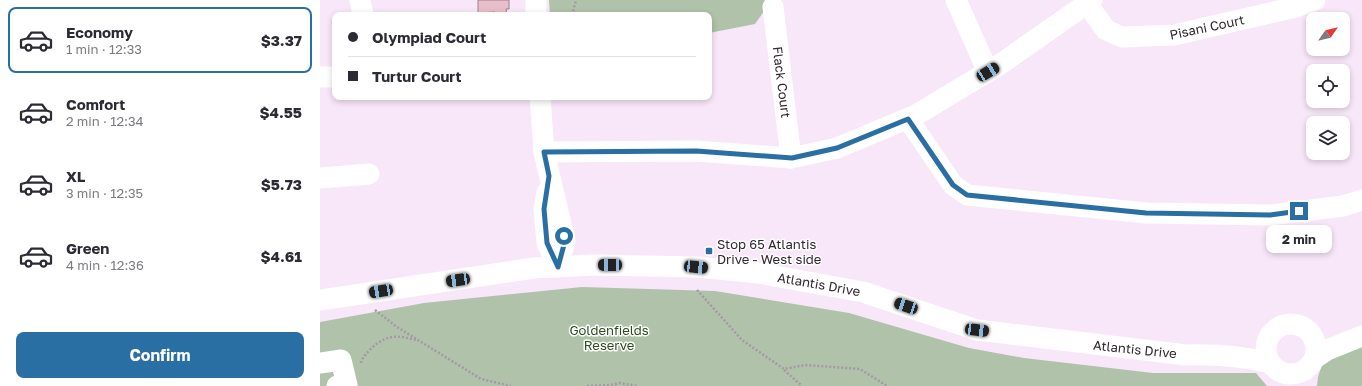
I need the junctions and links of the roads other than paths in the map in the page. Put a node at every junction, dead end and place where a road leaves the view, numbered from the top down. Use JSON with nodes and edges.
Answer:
{"nodes":[{"id":1,"x":360,"y":0,"type":"edge"},
{"id":2,"x":536,"y":0,"type":"edge"},
{"id":3,"x":956,"y":0,"type":"edge"},
{"id":4,"x":1089,"y":2,"type":"edge"},
{"id":5,"x":1301,"y":2,"type":"edge"},
{"id":6,"x":772,"y":7,"type":"dead end"},
{"id":7,"x":362,"y":12,"type":"edge"},
{"id":8,"x":536,"y":12,"type":"edge"},
{"id":9,"x":988,"y":72,"type":"junction"},
{"id":10,"x":320,"y":77,"type":"edge"},
{"id":11,"x":332,"y":77,"type":"edge"},
{"id":12,"x":540,"y":100,"type":"edge"},
{"id":13,"x":908,"y":119,"type":"junction"},
{"id":14,"x":544,"y":152,"type":"junction"},
{"id":15,"x":792,"y":158,"type":"junction"},
{"id":16,"x":369,"y":174,"type":"dead end"},
{"id":17,"x":320,"y":178,"type":"edge"},
{"id":18,"x":1362,"y":200,"type":"edge"},
{"id":19,"x":558,"y":267,"type":"junction"},
{"id":20,"x":320,"y":300,"type":"edge"},
{"id":21,"x":1310,"y":332,"type":"junction"},
{"id":22,"x":1362,"y":336,"type":"edge"},
{"id":23,"x":1269,"y":339,"type":"junction"},
{"id":24,"x":1217,"y":354,"type":"junction"},
{"id":25,"x":320,"y":363,"type":"edge"},
{"id":26,"x":1308,"y":371,"type":"edge"},
{"id":27,"x":1280,"y":374,"type":"edge"},
{"id":28,"x":337,"y":386,"type":"edge"}],
"edges":[{"from":1,"to":7,"type":"street"},
{"from":2,"to":8,"type":"street"},
{"from":3,"to":9,"type":"street"},
{"from":4,"to":5,"type":"street","name":"Pisani Court"},
{"from":4,"to":9,"type":"street"},
{"from":6,"to":15,"type":"street","name":"Flack Court"},
{"from":9,"to":13,"type":"street"},
{"from":10,"to":11,"type":"street"},
{"from":12,"to":14,"type":"street"},
{"from":13,"to":15,"type":"street"},
{"from":13,"to":18,"type":"street"},
{"from":14,"to":15,"type":"street"},
{"from":14,"to":19,"type":"street"},
{"from":16,"to":17,"type":"street"},
{"from":19,"to":20,"type":"street","name":"Atlantis Drive"},
{"from":19,"to":24,"type":"street","name":"Atlantis Drive"},
{"from":21,"to":22,"type":"street"},
{"from":21,"to":23,"type":"street"},
{"from":21,"to":26,"type":"street"},
{"from":22,"to":26,"type":"street"},
{"from":23,"to":24,"type":"street","name":"Atlantis Drive"},
{"from":23,"to":27,"type":"street"},
{"from":24,"to":27,"type":"street","name":"Atlantis Drive"},
{"from":25,"to":28,"type":"street"},
{"from":26,"to":27,"type":"street"}]}
